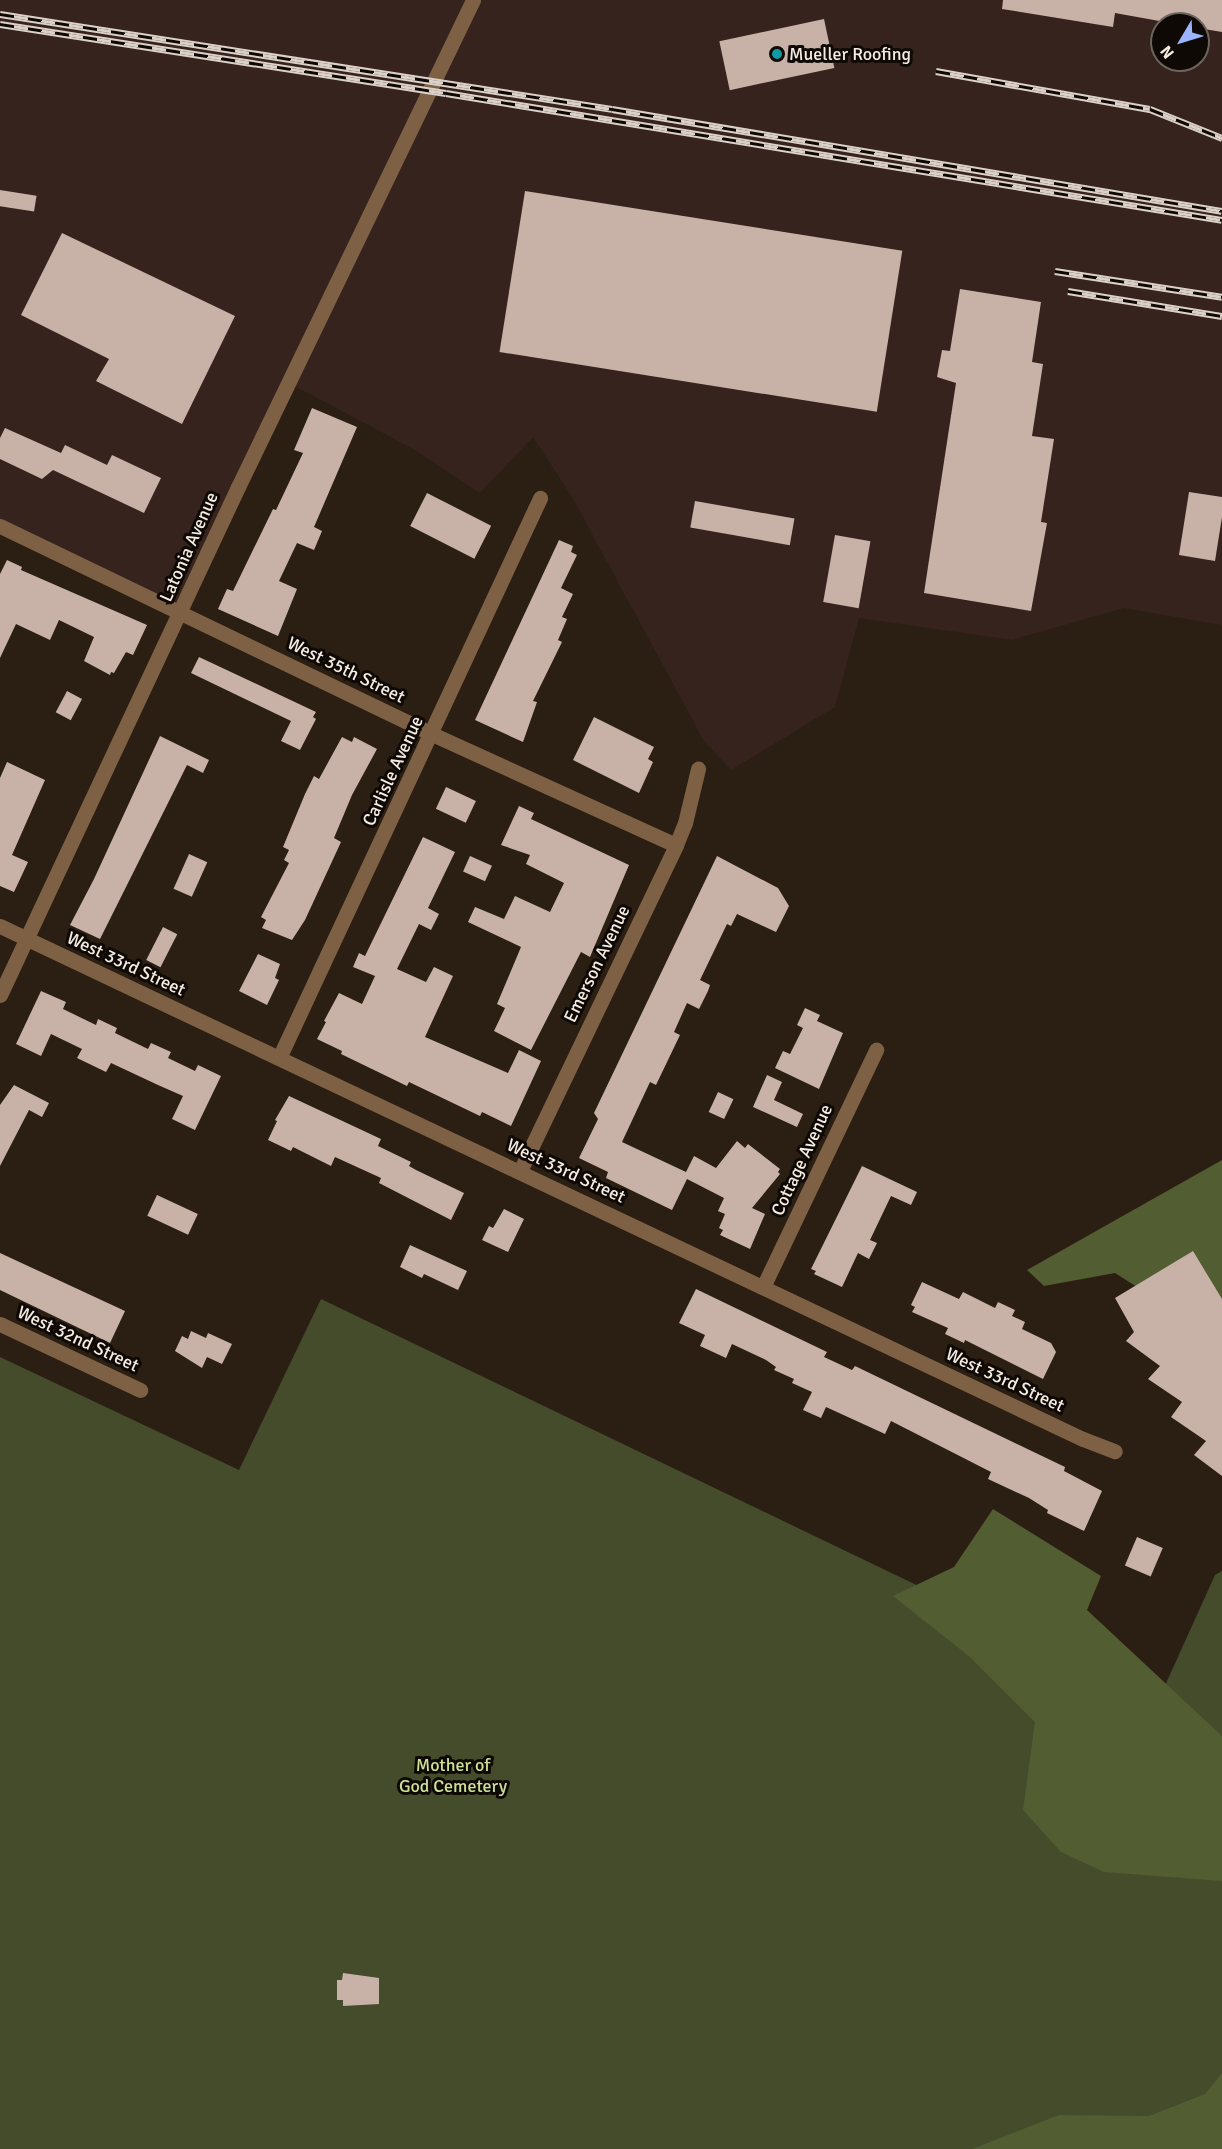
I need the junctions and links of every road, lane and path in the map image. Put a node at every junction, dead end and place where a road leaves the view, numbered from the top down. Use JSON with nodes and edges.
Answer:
{"nodes":[{"id":1,"x":473,"y":0,"type":"edge"},
{"id":2,"x":540,"y":498,"type":"dead end"},
{"id":3,"x":0,"y":526,"type":"edge"},
{"id":4,"x":181,"y":612,"type":"junction"},
{"id":5,"x":432,"y":734,"type":"junction"},
{"id":6,"x":698,"y":769,"type":"dead end"},
{"id":7,"x":676,"y":845,"type":"junction"},
{"id":8,"x":0,"y":926,"type":"edge"},
{"id":9,"x":27,"y":939,"type":"junction"},
{"id":10,"x":0,"y":995,"type":"edge"},
{"id":11,"x":876,"y":1050,"type":"dead end"},
{"id":12,"x":279,"y":1058,"type":"junction"},
{"id":13,"x":520,"y":1171,"type":"junction"},
{"id":14,"x":763,"y":1287,"type":"junction"},
{"id":15,"x":0,"y":1324,"type":"edge"},
{"id":16,"x":140,"y":1390,"type":"dead end"},
{"id":17,"x":1115,"y":1451,"type":"dead end"}],
"edges":[{"from":1,"to":4,"type":"street","name":"Latonia Avenue"},
{"from":2,"to":5,"type":"street","name":"Carlisle Avenue"},
{"from":3,"to":4,"type":"street","name":"West 35th Street"},
{"from":4,"to":5,"type":"street","name":"West 35th Street"},
{"from":4,"to":9,"type":"street","name":"Latonia Avenue"},
{"from":5,"to":7,"type":"street","name":"West 35th Street"},
{"from":5,"to":12,"type":"street","name":"Carlisle Avenue"},
{"from":6,"to":7,"type":"street","name":"Emerson Avenue"},
{"from":7,"to":13,"type":"street","name":"Emerson Avenue"},
{"from":8,"to":9,"type":"street","name":"West 33rd Street"},
{"from":9,"to":10,"type":"street","name":"Latonia Avenue"},
{"from":9,"to":12,"type":"street","name":"West 33rd Street"},
{"from":11,"to":14,"type":"street","name":"Cottage Avenue"},
{"from":12,"to":13,"type":"street","name":"West 33rd Street"},
{"from":13,"to":14,"type":"street","name":"West 33rd Street"},
{"from":14,"to":17,"type":"street","name":"West 33rd Street"},
{"from":15,"to":16,"type":"street","name":"West 32nd Street"}]}
